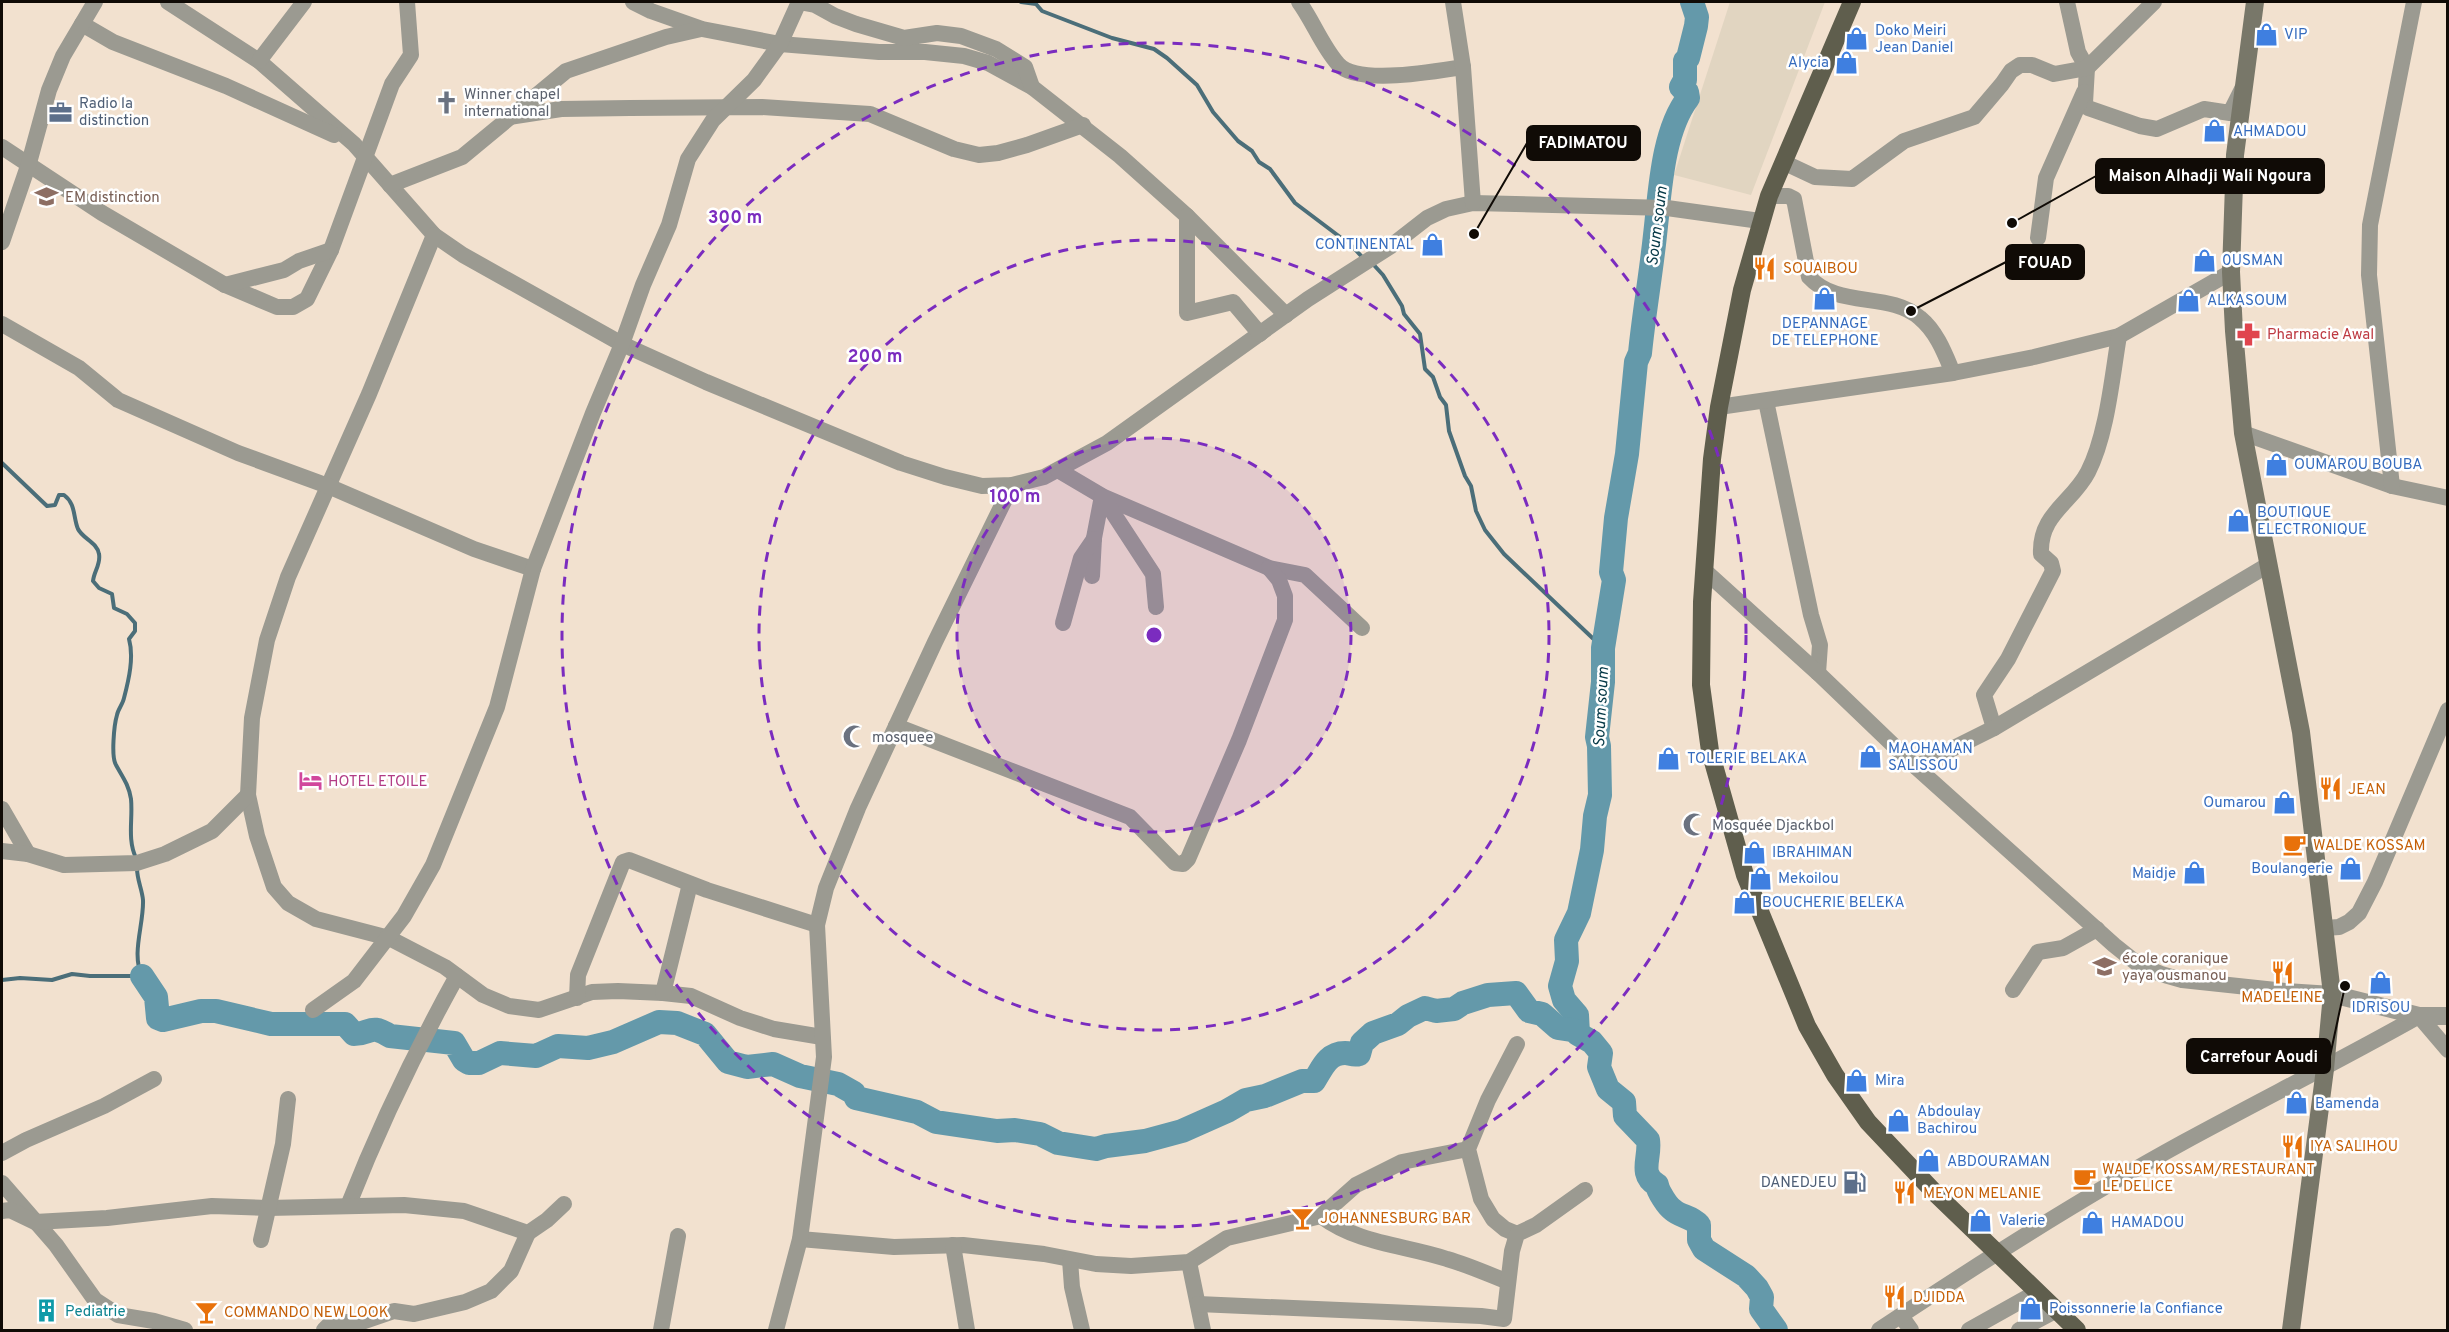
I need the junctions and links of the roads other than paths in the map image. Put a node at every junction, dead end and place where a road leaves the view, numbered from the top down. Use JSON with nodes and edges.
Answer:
{"nodes":[{"id":1,"x":95,"y":2,"type":"edge"},
{"id":2,"x":304,"y":2,"type":"edge"},
{"id":3,"x":408,"y":2,"type":"edge"},
{"id":4,"x":633,"y":2,"type":"edge"},
{"id":5,"x":799,"y":2,"type":"edge"},
{"id":6,"x":1299,"y":2,"type":"edge"},
{"id":7,"x":1453,"y":2,"type":"edge"},
{"id":8,"x":1852,"y":2,"type":"edge"},
{"id":9,"x":2067,"y":2,"type":"edge"},
{"id":10,"x":2154,"y":2,"type":"edge"},
{"id":11,"x":2255,"y":2,"type":"edge"},
{"id":12,"x":2414,"y":2,"type":"edge"},
{"id":13,"x":177,"y":4,"type":"edge"},
{"id":14,"x":82,"y":24,"type":"junction"},
{"id":15,"x":702,"y":29,"type":"junction"},
{"id":16,"x":780,"y":44,"type":"junction"},
{"id":17,"x":259,"y":61,"type":"junction"},
{"id":18,"x":1463,"y":67,"type":"junction"},
{"id":19,"x":2087,"y":76,"type":"junction"},
{"id":20,"x":2246,"y":80,"type":"junction"},
{"id":21,"x":1032,"y":87,"type":"junction"},
{"id":22,"x":724,"y":109,"type":"junction"},
{"id":23,"x":509,"y":117,"type":"junction"},
{"id":24,"x":1083,"y":125,"type":"junction"},
{"id":25,"x":354,"y":144,"type":"junction"},
{"id":26,"x":2,"y":147,"type":"edge"},
{"id":27,"x":366,"y":158,"type":"junction"},
{"id":28,"x":1783,"y":162,"type":"junction"},
{"id":29,"x":29,"y":163,"type":"junction"},
{"id":30,"x":390,"y":185,"type":"junction"},
{"id":31,"x":1769,"y":196,"type":"junction"},
{"id":32,"x":1473,"y":203,"type":"junction"},
{"id":33,"x":1187,"y":216,"type":"junction"},
{"id":34,"x":1760,"y":220,"type":"junction"},
{"id":35,"x":434,"y":235,"type":"junction"},
{"id":36,"x":2038,"y":238,"type":"dead end"},
{"id":37,"x":2,"y":242,"type":"edge"},
{"id":38,"x":331,"y":250,"type":"junction"},
{"id":39,"x":2231,"y":272,"type":"junction"},
{"id":40,"x":225,"y":285,"type":"junction"},
{"id":41,"x":1286,"y":315,"type":"junction"},
{"id":42,"x":2,"y":324,"type":"edge"},
{"id":43,"x":1260,"y":334,"type":"junction"},
{"id":44,"x":2119,"y":336,"type":"junction"},
{"id":45,"x":622,"y":344,"type":"junction"},
{"id":46,"x":1953,"y":373,"type":"junction"},
{"id":47,"x":1766,"y":401,"type":"junction"},
{"id":48,"x":1719,"y":407,"type":"junction"},
{"id":49,"x":2243,"y":433,"type":"junction"},
{"id":50,"x":1058,"y":470,"type":"junction"},
{"id":51,"x":1012,"y":485,"type":"junction"},
{"id":52,"x":328,"y":486,"type":"junction"},
{"id":53,"x":2392,"y":486,"type":"junction"},
{"id":54,"x":1102,"y":496,"type":"junction"},
{"id":55,"x":2448,"y":498,"type":"edge"},
{"id":56,"x":1094,"y":538,"type":"junction"},
{"id":57,"x":2268,"y":565,"type":"junction"},
{"id":58,"x":1269,"y":568,"type":"junction"},
{"id":59,"x":533,"y":569,"type":"junction"},
{"id":60,"x":1705,"y":571,"type":"junction"},
{"id":61,"x":1092,"y":576,"type":"dead end"},
{"id":62,"x":1156,"y":607,"type":"dead end"},
{"id":63,"x":1063,"y":623,"type":"dead end"},
{"id":64,"x":1362,"y":628,"type":"dead end"},
{"id":65,"x":1818,"y":673,"type":"junction"},
{"id":66,"x":2448,"y":710,"type":"edge"},
{"id":67,"x":896,"y":726,"type":"junction"},
{"id":68,"x":1994,"y":728,"type":"junction"},
{"id":69,"x":1916,"y":767,"type":"junction"},
{"id":70,"x":248,"y":795,"type":"junction"},
{"id":71,"x":2,"y":809,"type":"edge"},
{"id":72,"x":2,"y":851,"type":"edge"},
{"id":73,"x":28,"y":854,"type":"junction"},
{"id":74,"x":690,"y":884,"type":"junction"},
{"id":75,"x":817,"y":925,"type":"junction"},
{"id":76,"x":2325,"y":928,"type":"junction"},
{"id":77,"x":2097,"y":929,"type":"junction"},
{"id":78,"x":389,"y":938,"type":"junction"},
{"id":79,"x":457,"y":976,"type":"junction"},
{"id":80,"x":2013,"y":990,"type":"dead end"},
{"id":81,"x":663,"y":993,"type":"junction"},
{"id":82,"x":2332,"y":994,"type":"junction"},
{"id":83,"x":577,"y":998,"type":"junction"},
{"id":84,"x":313,"y":1010,"type":"dead end"},
{"id":85,"x":2419,"y":1016,"type":"junction"},
{"id":86,"x":2448,"y":1016,"type":"edge"},
{"id":87,"x":822,"y":1037,"type":"junction"},
{"id":88,"x":1517,"y":1044,"type":"dead end"},
{"id":89,"x":2448,"y":1050,"type":"edge"},
{"id":90,"x":2325,"y":1069,"type":"junction"},
{"id":91,"x":154,"y":1079,"type":"dead end"},
{"id":92,"x":288,"y":1099,"type":"dead end"},
{"id":93,"x":1467,"y":1149,"type":"junction"},
{"id":94,"x":2,"y":1153,"type":"edge"},
{"id":95,"x":2,"y":1183,"type":"edge"},
{"id":96,"x":1585,"y":1190,"type":"dead end"},
{"id":97,"x":564,"y":1204,"type":"dead end"},
{"id":98,"x":348,"y":1206,"type":"junction"},
{"id":99,"x":268,"y":1208,"type":"junction"},
{"id":100,"x":2,"y":1211,"type":"edge"},
{"id":101,"x":1321,"y":1216,"type":"junction"},
{"id":102,"x":35,"y":1222,"type":"junction"},
{"id":103,"x":528,"y":1233,"type":"junction"},
{"id":104,"x":1517,"y":1234,"type":"junction"},
{"id":105,"x":678,"y":1236,"type":"dead end"},
{"id":106,"x":800,"y":1239,"type":"junction"},
{"id":107,"x":261,"y":1240,"type":"dead end"},
{"id":108,"x":953,"y":1245,"type":"junction"},
{"id":109,"x":1998,"y":1252,"type":"junction"},
{"id":110,"x":1070,"y":1260,"type":"junction"},
{"id":111,"x":1189,"y":1262,"type":"junction"},
{"id":112,"x":1508,"y":1282,"type":"junction"},
{"id":113,"x":2037,"y":1292,"type":"junction"},
{"id":114,"x":1198,"y":1304,"type":"junction"},
{"id":115,"x":2057,"y":1310,"type":"junction"},
{"id":116,"x":1901,"y":1316,"type":"junction"},
{"id":117,"x":185,"y":1330,"type":"edge"},
{"id":118,"x":324,"y":1330,"type":"edge"},
{"id":119,"x":661,"y":1330,"type":"edge"},
{"id":120,"x":776,"y":1330,"type":"edge"},
{"id":121,"x":967,"y":1330,"type":"edge"},
{"id":122,"x":1082,"y":1330,"type":"edge"},
{"id":123,"x":1203,"y":1330,"type":"edge"},
{"id":124,"x":1879,"y":1330,"type":"edge"},
{"id":125,"x":1911,"y":1330,"type":"edge"},
{"id":126,"x":1969,"y":1330,"type":"edge"},
{"id":127,"x":2019,"y":1330,"type":"edge"},
{"id":128,"x":2075,"y":1330,"type":"edge"},
{"id":129,"x":2291,"y":1330,"type":"edge"}],
"edges":[{"from":1,"to":14,"type":"street"},
{"from":2,"to":17,"type":"street"},
{"from":3,"to":27,"type":"street"},
{"from":4,"to":15,"type":"street"},
{"from":5,"to":16,"type":"street"},
{"from":5,"to":21,"type":"street"},
{"from":6,"to":18,"type":"street"},
{"from":7,"to":18,"type":"street"},
{"from":8,"to":28,"type":"main road"},
{"from":9,"to":19,"type":"street"},
{"from":10,"to":19,"type":"street"},
{"from":11,"to":20,"type":"main road"},
{"from":12,"to":53,"type":"street"},
{"from":13,"to":17,"type":"street"},
{"from":14,"to":25,"type":"street"},
{"from":14,"to":29,"type":"street"},
{"from":15,"to":16,"type":"street"},
{"from":15,"to":23,"type":"street"},
{"from":16,"to":21,"type":"street"},
{"from":16,"to":22,"type":"street"},
{"from":17,"to":25,"type":"street"},
{"from":18,"to":32,"type":"street"},
{"from":19,"to":20,"type":"street"},
{"from":19,"to":28,"type":"street"},
{"from":19,"to":36,"type":"street"},
{"from":20,"to":39,"type":"main road"},
{"from":21,"to":24,"type":"street"},
{"from":22,"to":23,"type":"street"},
{"from":22,"to":24,"type":"street"},
{"from":22,"to":45,"type":"street"},
{"from":23,"to":30,"type":"street"},
{"from":24,"to":33,"type":"street"},
{"from":25,"to":27,"type":"street"},
{"from":26,"to":29,"type":"street"},
{"from":27,"to":30,"type":"street"},
{"from":27,"to":38,"type":"street"},
{"from":28,"to":31,"type":"main road"},
{"from":29,"to":37,"type":"street"},
{"from":29,"to":40,"type":"street"},
{"from":30,"to":35,"type":"street"},
{"from":31,"to":34,"type":"main road"},
{"from":31,"to":46,"type":"street"},
{"from":32,"to":34,"type":"street"},
{"from":32,"to":41,"type":"street"},
{"from":33,"to":41,"type":"street"},
{"from":33,"to":43,"type":"street"},
{"from":34,"to":48,"type":"main road"},
{"from":35,"to":45,"type":"street"},
{"from":35,"to":52,"type":"street"},
{"from":38,"to":40,"type":"street"},
{"from":38,"to":40,"type":"street"},
{"from":39,"to":44,"type":"street"},
{"from":39,"to":49,"type":"main road"},
{"from":41,"to":43,"type":"street"},
{"from":42,"to":52,"type":"street"},
{"from":43,"to":50,"type":"street"},
{"from":44,"to":46,"type":"street"},
{"from":44,"to":68,"type":"street"},
{"from":45,"to":51,"type":"street"},
{"from":45,"to":59,"type":"street"},
{"from":46,"to":47,"type":"street"},
{"from":47,"to":48,"type":"street"},
{"from":47,"to":65,"type":"street"},
{"from":48,"to":60,"type":"main road"},
{"from":49,"to":53,"type":"street"},
{"from":49,"to":57,"type":"main road"},
{"from":50,"to":51,"type":"street"},
{"from":50,"to":54,"type":"street"},
{"from":51,"to":67,"type":"street"},
{"from":52,"to":59,"type":"street"},
{"from":52,"to":70,"type":"street"},
{"from":53,"to":55,"type":"street"},
{"from":54,"to":56,"type":"street"},
{"from":54,"to":58,"type":"street"},
{"from":54,"to":62,"type":"street"},
{"from":56,"to":61,"type":"street"},
{"from":56,"to":63,"type":"street"},
{"from":57,"to":68,"type":"street"},
{"from":57,"to":76,"type":"main road"},
{"from":58,"to":64,"type":"street"},
{"from":58,"to":67,"type":"street"},
{"from":59,"to":78,"type":"street"},
{"from":60,"to":65,"type":"street"},
{"from":60,"to":109,"type":"main road"},
{"from":65,"to":69,"type":"street"},
{"from":66,"to":76,"type":"street"},
{"from":67,"to":75,"type":"street"},
{"from":68,"to":69,"type":"street"},
{"from":69,"to":77,"type":"street"},
{"from":70,"to":73,"type":"street"},
{"from":70,"to":78,"type":"street"},
{"from":71,"to":73,"type":"street"},
{"from":72,"to":73,"type":"street"},
{"from":74,"to":75,"type":"street"},
{"from":74,"to":81,"type":"street"},
{"from":74,"to":83,"type":"street"},
{"from":75,"to":87,"type":"street"},
{"from":76,"to":82,"type":"main road"},
{"from":77,"to":80,"type":"street"},
{"from":77,"to":82,"type":"street"},
{"from":78,"to":79,"type":"street"},
{"from":78,"to":84,"type":"street"},
{"from":79,"to":83,"type":"street"},
{"from":79,"to":98,"type":"street"},
{"from":81,"to":83,"type":"street"},
{"from":81,"to":87,"type":"street"},
{"from":82,"to":85,"type":"street"},
{"from":82,"to":90,"type":"main road"},
{"from":85,"to":86,"type":"street"},
{"from":85,"to":89,"type":"street"},
{"from":85,"to":90,"type":"street"},
{"from":87,"to":106,"type":"street"},
{"from":88,"to":93,"type":"street"},
{"from":90,"to":109,"type":"street"},
{"from":90,"to":129,"type":"main road"},
{"from":91,"to":94,"type":"street"},
{"from":92,"to":99,"type":"street"},
{"from":93,"to":101,"type":"street"},
{"from":93,"to":104,"type":"street"},
{"from":95,"to":102,"type":"street"},
{"from":96,"to":104,"type":"street"},
{"from":97,"to":103,"type":"street"},
{"from":98,"to":99,"type":"street"},
{"from":98,"to":103,"type":"street"},
{"from":99,"to":102,"type":"street"},
{"from":99,"to":107,"type":"street"},
{"from":100,"to":102,"type":"street"},
{"from":101,"to":111,"type":"street"},
{"from":101,"to":112,"type":"street"},
{"from":102,"to":117,"type":"street"},
{"from":103,"to":118,"type":"street"},
{"from":104,"to":112,"type":"street"},
{"from":105,"to":119,"type":"street"},
{"from":106,"to":108,"type":"street"},
{"from":106,"to":120,"type":"street"},
{"from":108,"to":110,"type":"street"},
{"from":108,"to":121,"type":"street"},
{"from":109,"to":113,"type":"main road"},
{"from":109,"to":116,"type":"street"},
{"from":110,"to":111,"type":"street"},
{"from":110,"to":122,"type":"street"},
{"from":111,"to":114,"type":"street"},
{"from":112,"to":114,"type":"street"},
{"from":113,"to":115,"type":"main road"},
{"from":113,"to":126,"type":"street"},
{"from":114,"to":123,"type":"street"},
{"from":115,"to":127,"type":"street"},
{"from":115,"to":128,"type":"main road"},
{"from":116,"to":124,"type":"street"},
{"from":116,"to":125,"type":"street"}]}
